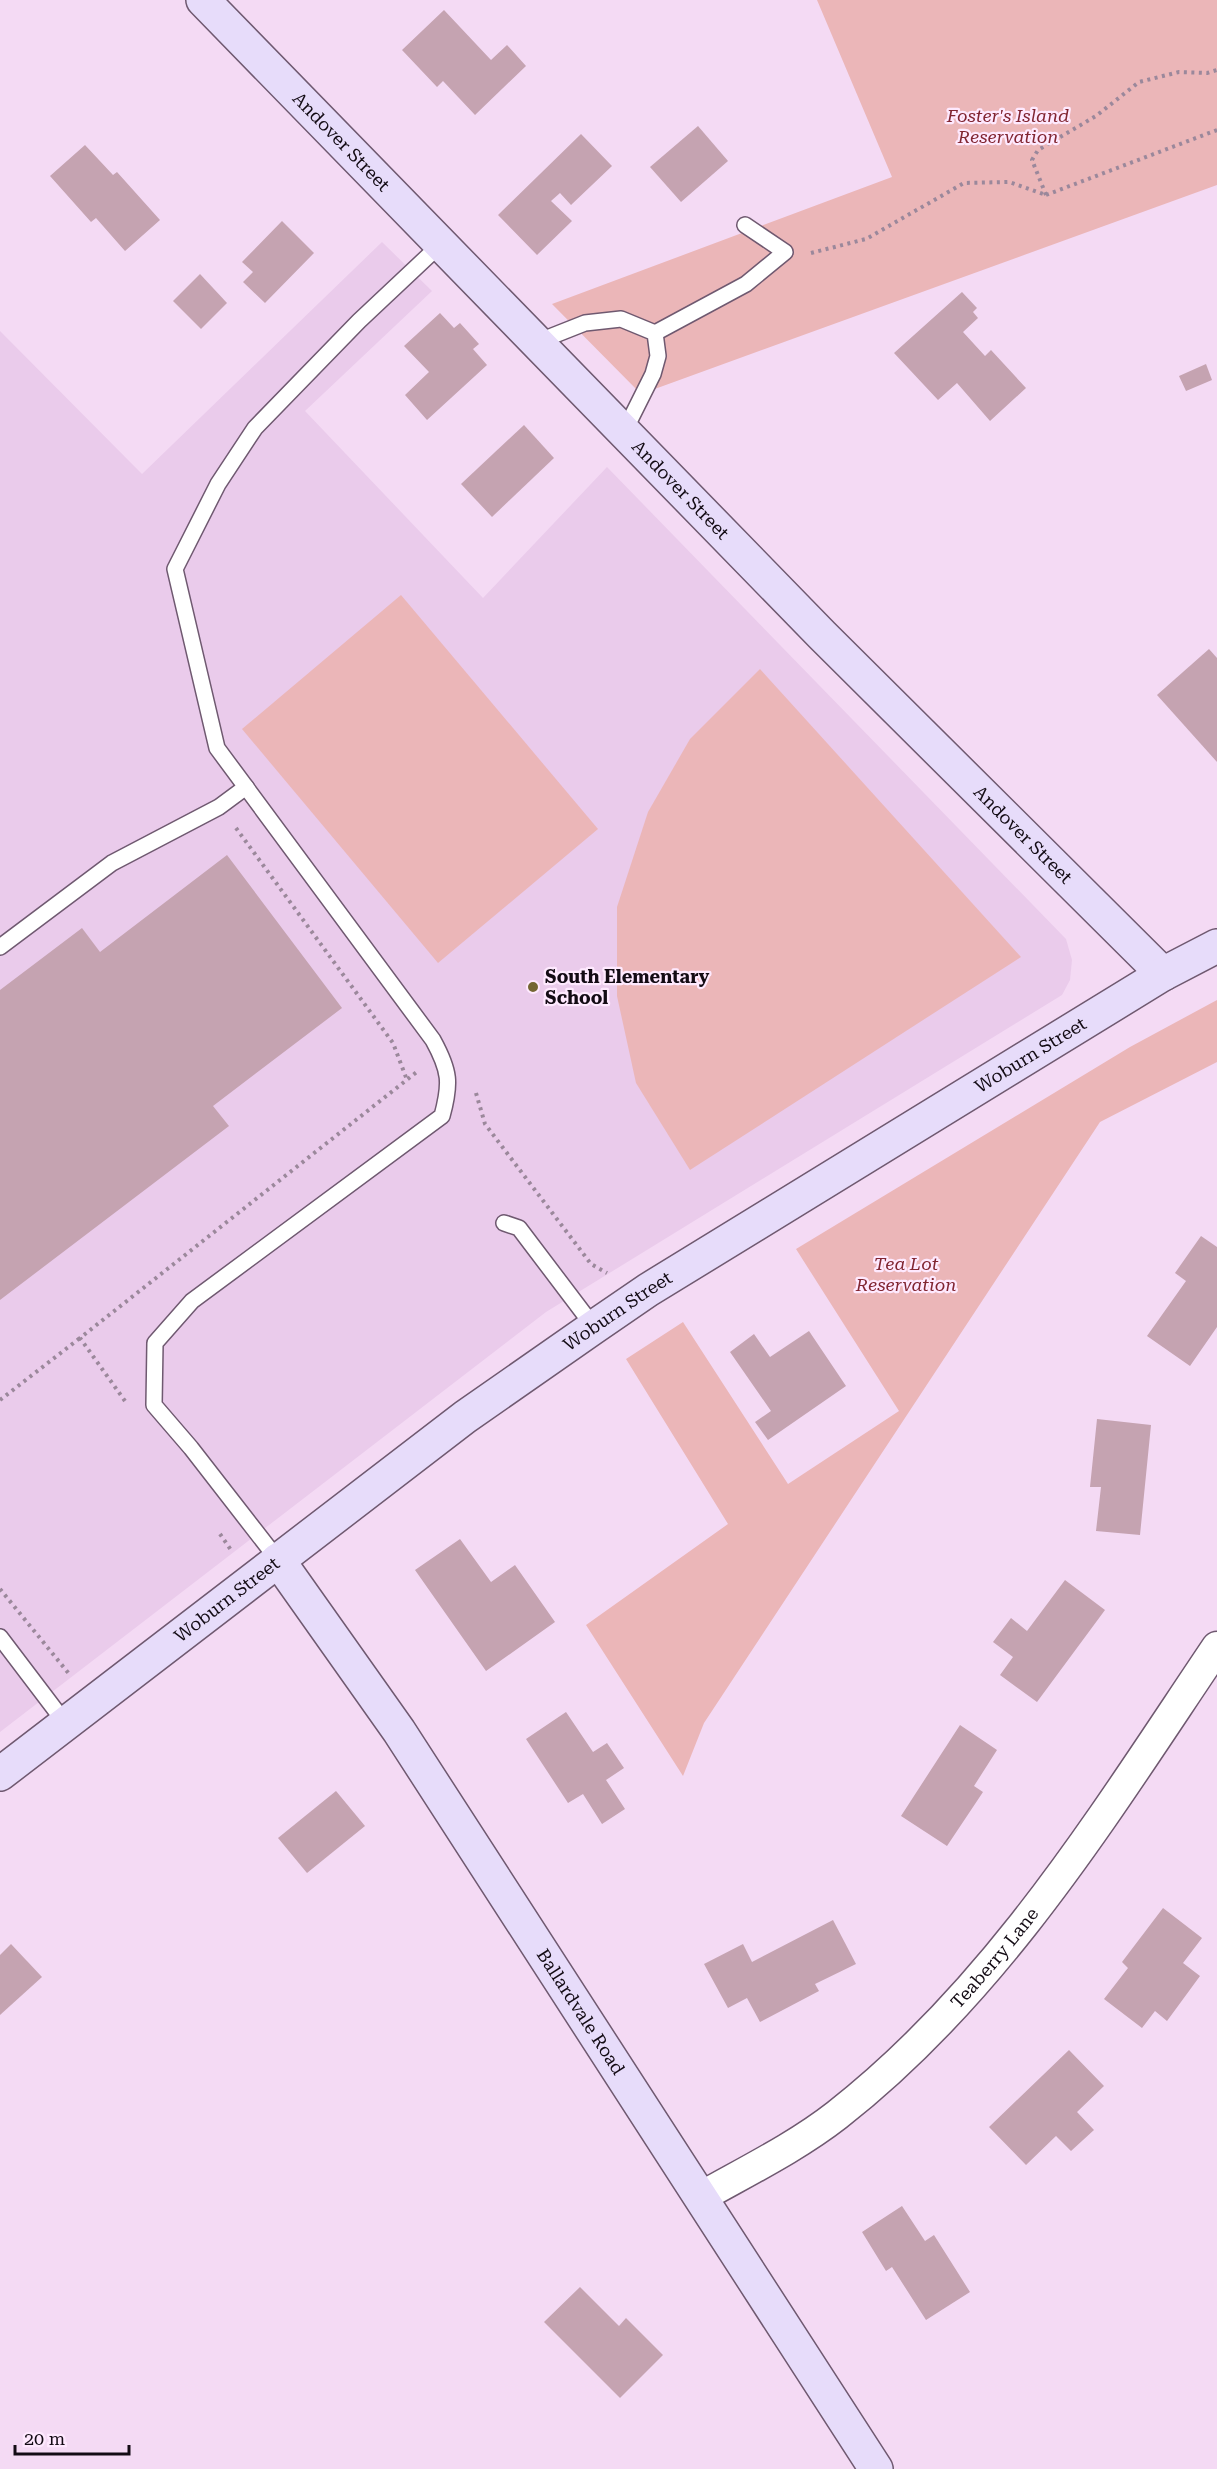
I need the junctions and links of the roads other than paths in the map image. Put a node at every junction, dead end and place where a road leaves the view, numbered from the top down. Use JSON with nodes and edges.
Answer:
{"nodes":[{"id":1,"x":203,"y":0,"type":"edge"},
{"id":2,"x":745,"y":225,"type":"dead end"},
{"id":3,"x":442,"y":243,"type":"junction"},
{"id":4,"x":655,"y":333,"type":"junction"},
{"id":5,"x":537,"y":342,"type":"junction"},
{"id":6,"x":624,"y":432,"type":"junction"},
{"id":7,"x":246,"y":787,"type":"junction"},
{"id":8,"x":1217,"y":946,"type":"edge"},
{"id":9,"x":0,"y":947,"type":"edge"},
{"id":10,"x":1163,"y":974,"type":"junction"},
{"id":11,"x":504,"y":1223,"type":"dead end"},
{"id":12,"x":594,"y":1327,"type":"junction"},
{"id":13,"x":278,"y":1560,"type":"junction"},
{"id":14,"x":0,"y":1637,"type":"edge"},
{"id":15,"x":1217,"y":1647,"type":"edge"},
{"id":16,"x":66,"y":1724,"type":"junction"},
{"id":17,"x":0,"y":1774,"type":"edge"},
{"id":18,"x":701,"y":2197,"type":"junction"},
{"id":19,"x":876,"y":2469,"type":"edge"}],
"edges":[{"from":1,"to":3,"type":"street","name":"Andover Street"},
{"from":2,"to":4,"type":"lane"},
{"from":3,"to":5,"type":"street","name":"Andover Street"},
{"from":3,"to":7,"type":"lane"},
{"from":4,"to":5,"type":"lane"},
{"from":4,"to":6,"type":"lane"},
{"from":5,"to":6,"type":"street","name":"Andover Street"},
{"from":6,"to":10,"type":"street","name":"Andover Street"},
{"from":7,"to":9,"type":"lane"},
{"from":7,"to":13,"type":"lane"},
{"from":8,"to":10,"type":"street","name":"Woburn Street"},
{"from":10,"to":12,"type":"street","name":"Woburn Street"},
{"from":11,"to":12,"type":"lane"},
{"from":12,"to":13,"type":"street","name":"Woburn Street"},
{"from":13,"to":16,"type":"street","name":"Woburn Street"},
{"from":13,"to":18,"type":"street","name":"Ballardvale Road"},
{"from":14,"to":16,"type":"lane"},
{"from":15,"to":18,"type":"street","name":"Teaberry Lane"},
{"from":16,"to":17,"type":"street","name":"Woburn Street"},
{"from":18,"to":19,"type":"street","name":"Ballardvale Road"}]}
